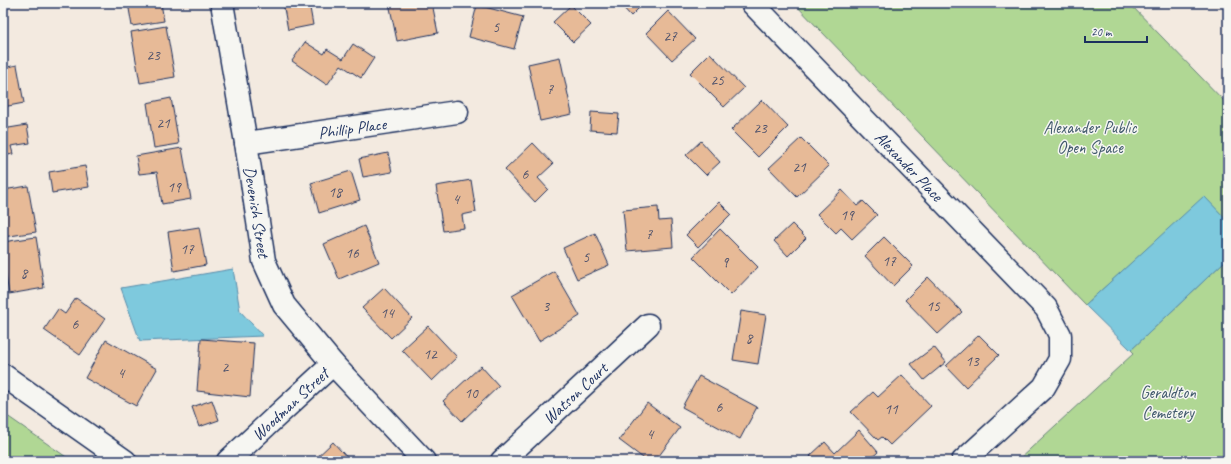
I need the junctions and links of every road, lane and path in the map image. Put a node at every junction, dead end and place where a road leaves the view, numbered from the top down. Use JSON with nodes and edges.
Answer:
{"nodes":[{"id":1,"x":222,"y":3,"type":"edge"},
{"id":2,"x":752,"y":3,"type":"edge"},
{"id":3,"x":457,"y":112,"type":"dead end"},
{"id":4,"x":246,"y":143,"type":"junction"},
{"id":5,"x":648,"y":325,"type":"dead end"},
{"id":6,"x":333,"y":364,"type":"junction"},
{"id":7,"x":3,"y":374,"type":"edge"},
{"id":8,"x":125,"y":461,"type":"edge"},
{"id":9,"x":228,"y":461,"type":"edge"},
{"id":10,"x":424,"y":461,"type":"edge"},
{"id":11,"x":502,"y":461,"type":"edge"},
{"id":12,"x":963,"y":461,"type":"edge"}],
"edges":[{"from":1,"to":4,"type":"street","name":"Devenish Street"},
{"from":2,"to":12,"type":"street","name":"Alexander Place"},
{"from":3,"to":4,"type":"street","name":"Phillip Place"},
{"from":4,"to":6,"type":"street","name":"Devenish Street"},
{"from":5,"to":11,"type":"street","name":"Watson Court"},
{"from":6,"to":9,"type":"street","name":"Woodman Street"},
{"from":6,"to":10,"type":"street","name":"Devenish Street"},
{"from":7,"to":8,"type":"street"}]}
